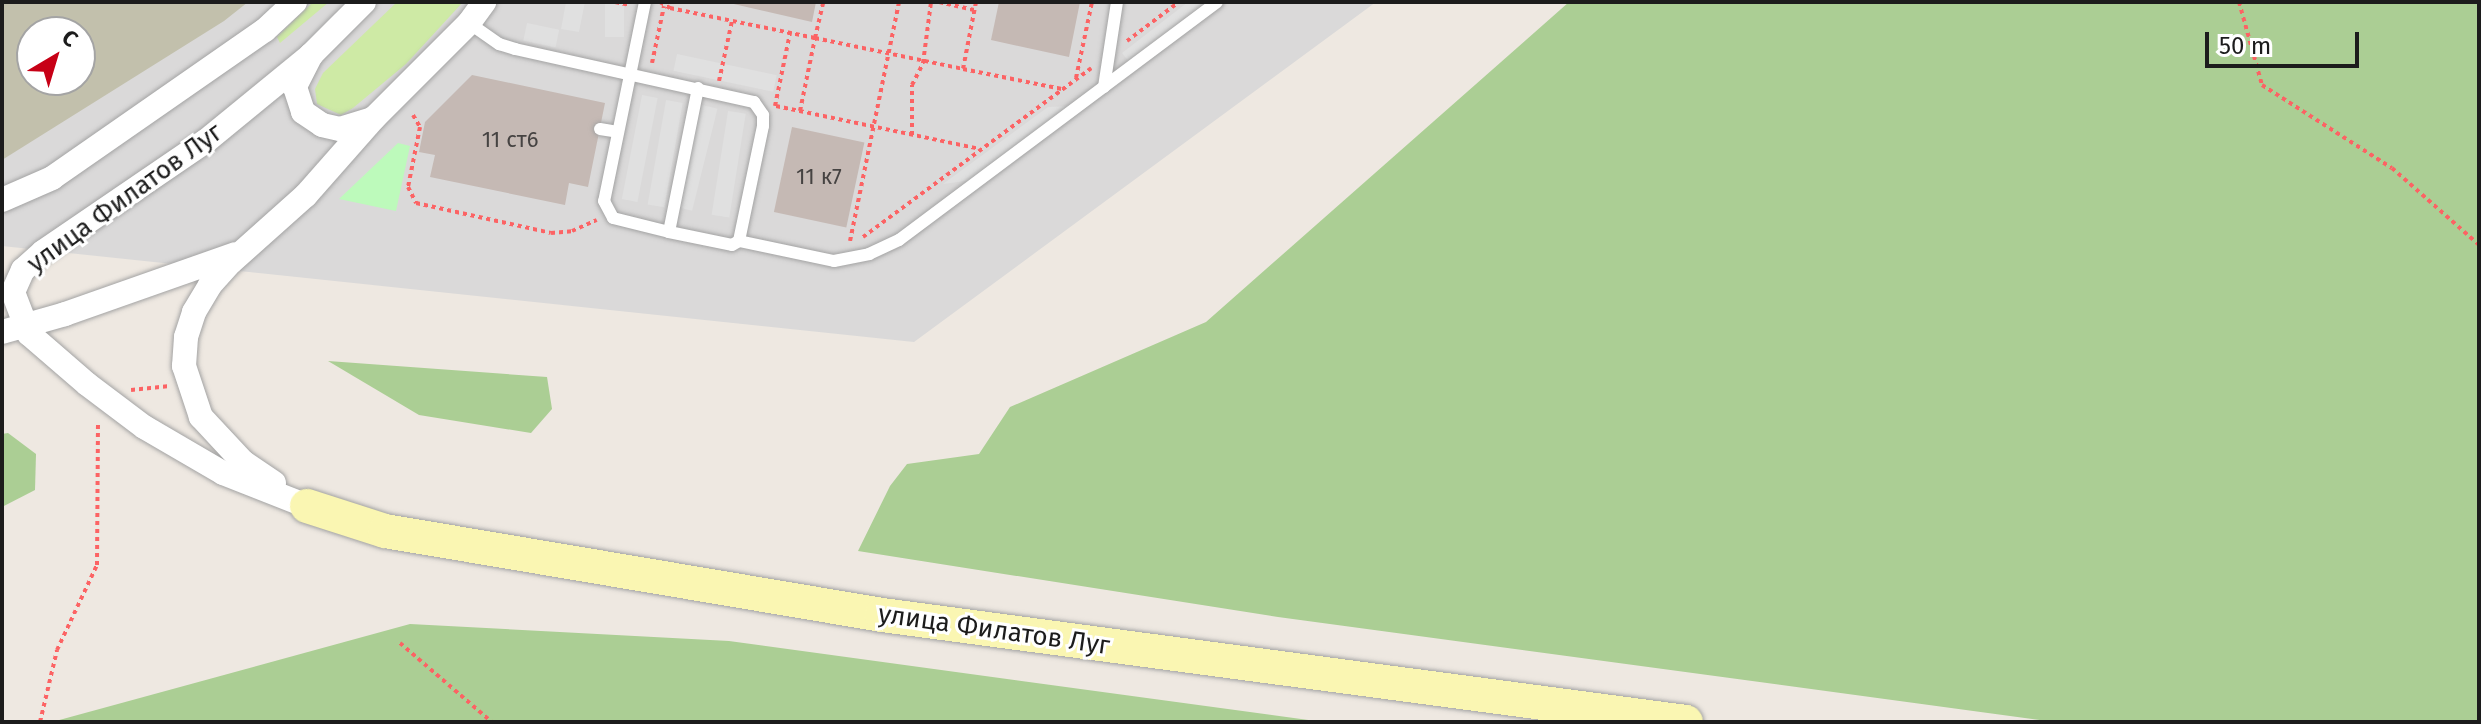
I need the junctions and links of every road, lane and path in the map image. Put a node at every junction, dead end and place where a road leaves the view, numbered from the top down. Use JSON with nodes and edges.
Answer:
{"nodes":[{"id":1,"x":295,"y":2,"type":"edge"},
{"id":2,"x":364,"y":2,"type":"edge"},
{"id":3,"x":484,"y":2,"type":"edge"},
{"id":4,"x":645,"y":2,"type":"edge"},
{"id":5,"x":660,"y":2,"type":"edge"},
{"id":6,"x":823,"y":2,"type":"edge"},
{"id":7,"x":899,"y":2,"type":"edge"},
{"id":8,"x":931,"y":2,"type":"edge"},
{"id":9,"x":939,"y":2,"type":"edge"},
{"id":10,"x":976,"y":2,"type":"edge"},
{"id":11,"x":1092,"y":2,"type":"edge"},
{"id":12,"x":1117,"y":2,"type":"edge"},
{"id":13,"x":1179,"y":2,"type":"edge"},
{"id":14,"x":1217,"y":2,"type":"edge"},
{"id":15,"x":2239,"y":2,"type":"edge"},
{"id":16,"x":975,"y":10,"type":"junction"},
{"id":17,"x":732,"y":21,"type":"junction"},
{"id":18,"x":469,"y":23,"type":"junction"},
{"id":19,"x":790,"y":33,"type":"junction"},
{"id":20,"x":815,"y":38,"type":"junction"},
{"id":21,"x":889,"y":53,"type":"junction"},
{"id":22,"x":311,"y":55,"type":"junction"},
{"id":23,"x":1109,"y":55,"type":"junction"},
{"id":24,"x":923,"y":60,"type":"junction"},
{"id":25,"x":963,"y":69,"type":"junction"},
{"id":26,"x":630,"y":73,"type":"junction"},
{"id":27,"x":1076,"y":79,"type":"junction"},
{"id":28,"x":1104,"y":87,"type":"junction"},
{"id":29,"x":698,"y":88,"type":"junction"},
{"id":30,"x":1062,"y":89,"type":"junction"},
{"id":31,"x":717,"y":91,"type":"junction"},
{"id":32,"x":754,"y":102,"type":"junction"},
{"id":33,"x":775,"y":106,"type":"junction"},
{"id":34,"x":800,"y":111,"type":"junction"},
{"id":35,"x":413,"y":115,"type":"dead end"},
{"id":36,"x":374,"y":118,"type":"junction"},
{"id":37,"x":772,"y":122,"type":"dead end"},
{"id":38,"x":874,"y":127,"type":"junction"},
{"id":39,"x":600,"y":129,"type":"dead end"},
{"id":40,"x":618,"y":132,"type":"junction"},
{"id":41,"x":912,"y":135,"type":"junction"},
{"id":42,"x":980,"y":149,"type":"junction"},
{"id":43,"x":2,"y":200,"type":"edge"},
{"id":44,"x":608,"y":213,"type":"junction"},
{"id":45,"x":669,"y":232,"type":"junction"},
{"id":46,"x":739,"y":241,"type":"junction"},
{"id":47,"x":850,"y":243,"type":"junction"},
{"id":48,"x":2479,"y":245,"type":"edge"},
{"id":49,"x":842,"y":246,"type":"dead end"},
{"id":50,"x":243,"y":251,"type":"junction"},
{"id":51,"x":2,"y":332,"type":"edge"},
{"id":52,"x":190,"y":385,"type":"junction"},
{"id":53,"x":98,"y":393,"type":"junction"},
{"id":54,"x":307,"y":506,"type":"junction"},
{"id":55,"x":400,"y":643,"type":"dead end"},
{"id":56,"x":40,"y":722,"type":"edge"},
{"id":57,"x":492,"y":722,"type":"edge"},
{"id":58,"x":1686,"y":722,"type":"edge"}],
"edges":[{"from":1,"to":43,"type":"street"},
{"from":2,"to":22,"type":"street","name":"улица Филатов Луг"},
{"from":3,"to":18,"type":"street","name":"улица Филатов Луг"},
{"from":4,"to":26,"type":"lane"},
{"from":5,"to":17,"type":"path"},
{"from":6,"to":20,"type":"path"},
{"from":7,"to":21,"type":"path"},
{"from":8,"to":24,"type":"path"},
{"from":9,"to":16,"type":"path"},
{"from":10,"to":16,"type":"path"},
{"from":11,"to":27,"type":"path"},
{"from":12,"to":23,"type":"lane"},
{"from":13,"to":23,"type":"path"},
{"from":14,"to":28,"type":"lane"},
{"from":15,"to":48,"type":"path"},
{"from":16,"to":25,"type":"path"},
{"from":17,"to":19,"type":"path"},
{"from":17,"to":31,"type":"path"},
{"from":18,"to":26,"type":"lane"},
{"from":18,"to":36,"type":"street","name":"улица Филатов Луг"},
{"from":19,"to":20,"type":"path"},
{"from":19,"to":33,"type":"path"},
{"from":20,"to":21,"type":"path"},
{"from":20,"to":34,"type":"path"},
{"from":21,"to":24,"type":"path"},
{"from":21,"to":38,"type":"path"},
{"from":22,"to":36,"type":"street"},
{"from":22,"to":53,"type":"street","name":"улица Филатов Луг"},
{"from":23,"to":27,"type":"path"},
{"from":23,"to":28,"type":"lane"},
{"from":24,"to":25,"type":"path"},
{"from":24,"to":41,"type":"path"},
{"from":25,"to":30,"type":"path"},
{"from":26,"to":29,"type":"lane"},
{"from":26,"to":40,"type":"lane"},
{"from":27,"to":30,"type":"path"},
{"from":28,"to":46,"type":"lane"},
{"from":29,"to":31,"type":"lane"},
{"from":29,"to":45,"type":"lane"},
{"from":30,"to":42,"type":"path"},
{"from":31,"to":32,"type":"lane"},
{"from":32,"to":33,"type":"path"},
{"from":32,"to":46,"type":"lane"},
{"from":33,"to":34,"type":"path"},
{"from":33,"to":37,"type":"path"},
{"from":34,"to":38,"type":"path"},
{"from":35,"to":44,"type":"path"},
{"from":36,"to":50,"type":"street","name":"улица Филатов Луг"},
{"from":38,"to":41,"type":"path"},
{"from":38,"to":47,"type":"path"},
{"from":39,"to":40,"type":"lane"},
{"from":40,"to":44,"type":"lane"},
{"from":41,"to":42,"type":"path"},
{"from":42,"to":47,"type":"path"},
{"from":44,"to":45,"type":"lane"},
{"from":45,"to":46,"type":"lane"},
{"from":47,"to":49,"type":"path"},
{"from":50,"to":51,"type":"street"},
{"from":50,"to":52,"type":"street","name":"улица Филатов Луг"},
{"from":52,"to":53,"type":"path"},
{"from":52,"to":54,"type":"street","name":"улица Филатов Луг"},
{"from":53,"to":54,"type":"street","name":"улица Филатов Луг"},
{"from":53,"to":56,"type":"path"},
{"from":54,"to":58,"type":"street","name":"улица Филатов Луг"},
{"from":55,"to":57,"type":"path"}]}
